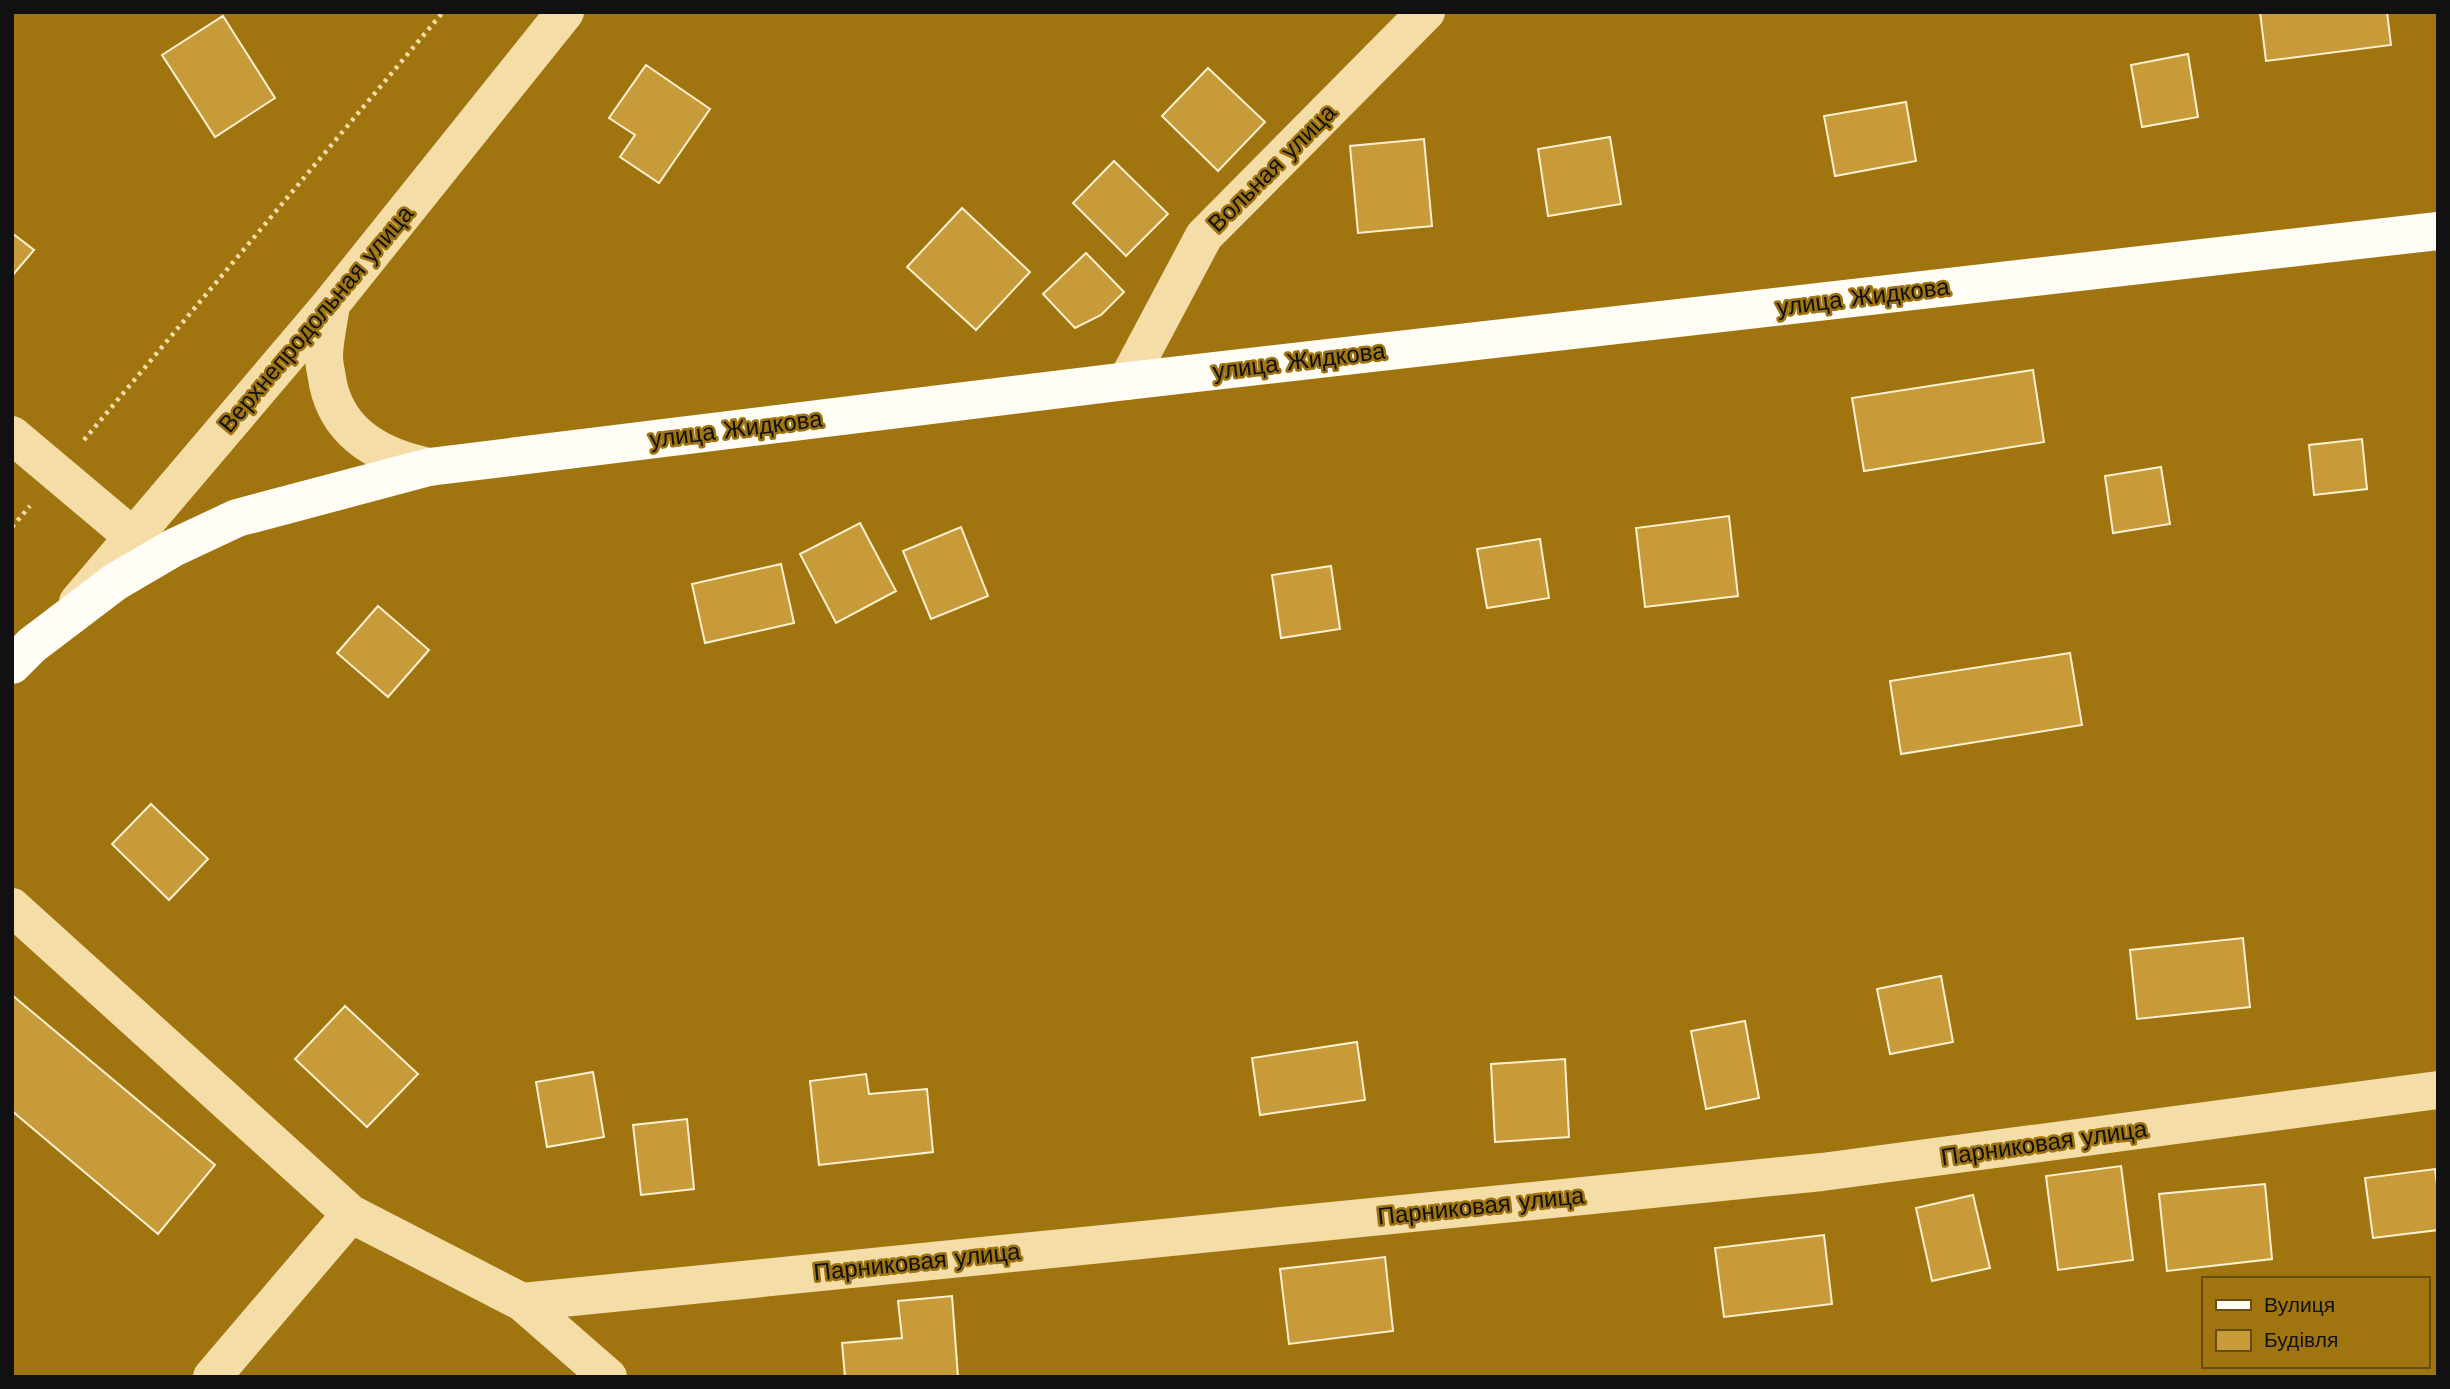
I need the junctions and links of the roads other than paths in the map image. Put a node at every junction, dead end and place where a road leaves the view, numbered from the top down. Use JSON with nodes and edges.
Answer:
{"nodes":[{"id":1,"x":1426,"y":12,"type":"edge"},
{"id":2,"x":564,"y":13,"type":"edge"},
{"id":3,"x":2438,"y":231,"type":"edge"},
{"id":4,"x":331,"y":304,"type":"junction"},
{"id":5,"x":1127,"y":381,"type":"junction"},
{"id":6,"x":12,"y":435,"type":"edge"},
{"id":7,"x":429,"y":467,"type":"junction"},
{"id":8,"x":132,"y":536,"type":"junction"},
{"id":9,"x":173,"y":548,"type":"joint"},
{"id":10,"x":61,"y":622,"type":"junction"},
{"id":11,"x":12,"y":665,"type":"edge"},
{"id":12,"x":12,"y":907,"type":"edge"},
{"id":13,"x":2438,"y":1090,"type":"edge"},
{"id":14,"x":351,"y":1214,"type":"junction"},
{"id":15,"x":522,"y":1301,"type":"junction"},
{"id":16,"x":212,"y":1377,"type":"edge"},
{"id":17,"x":608,"y":1377,"type":"edge"}],
"edges":[{"from":1,"to":5,"type":"street","name":"Вольная улица"},
{"from":2,"to":4,"type":"street","name":"Верхнепродольная улица"},
{"from":3,"to":5,"type":"main road","name":"улица Жидкова"},
{"from":4,"to":7,"type":"street"},
{"from":4,"to":8,"type":"street","name":"Верхнепродольная улица"},
{"from":5,"to":7,"type":"main road","name":"улица Жидкова"},
{"from":6,"to":8,"type":"street"},
{"from":7,"to":9,"type":"main road","name":"улица Жидкова"},
{"from":8,"to":10,"type":"street","name":"Верхнепродольная улица"},
{"from":9,"to":10,"type":"main road","name":"Верхнепродольная улица"},
{"from":10,"to":11,"type":"main road","name":"Верхнепродольная улица"},
{"from":12,"to":14,"type":"street"},
{"from":13,"to":15,"type":"street","name":"Парниковая улица"},
{"from":14,"to":15,"type":"street"},
{"from":14,"to":16,"type":"street"},
{"from":15,"to":17,"type":"street"}]}
